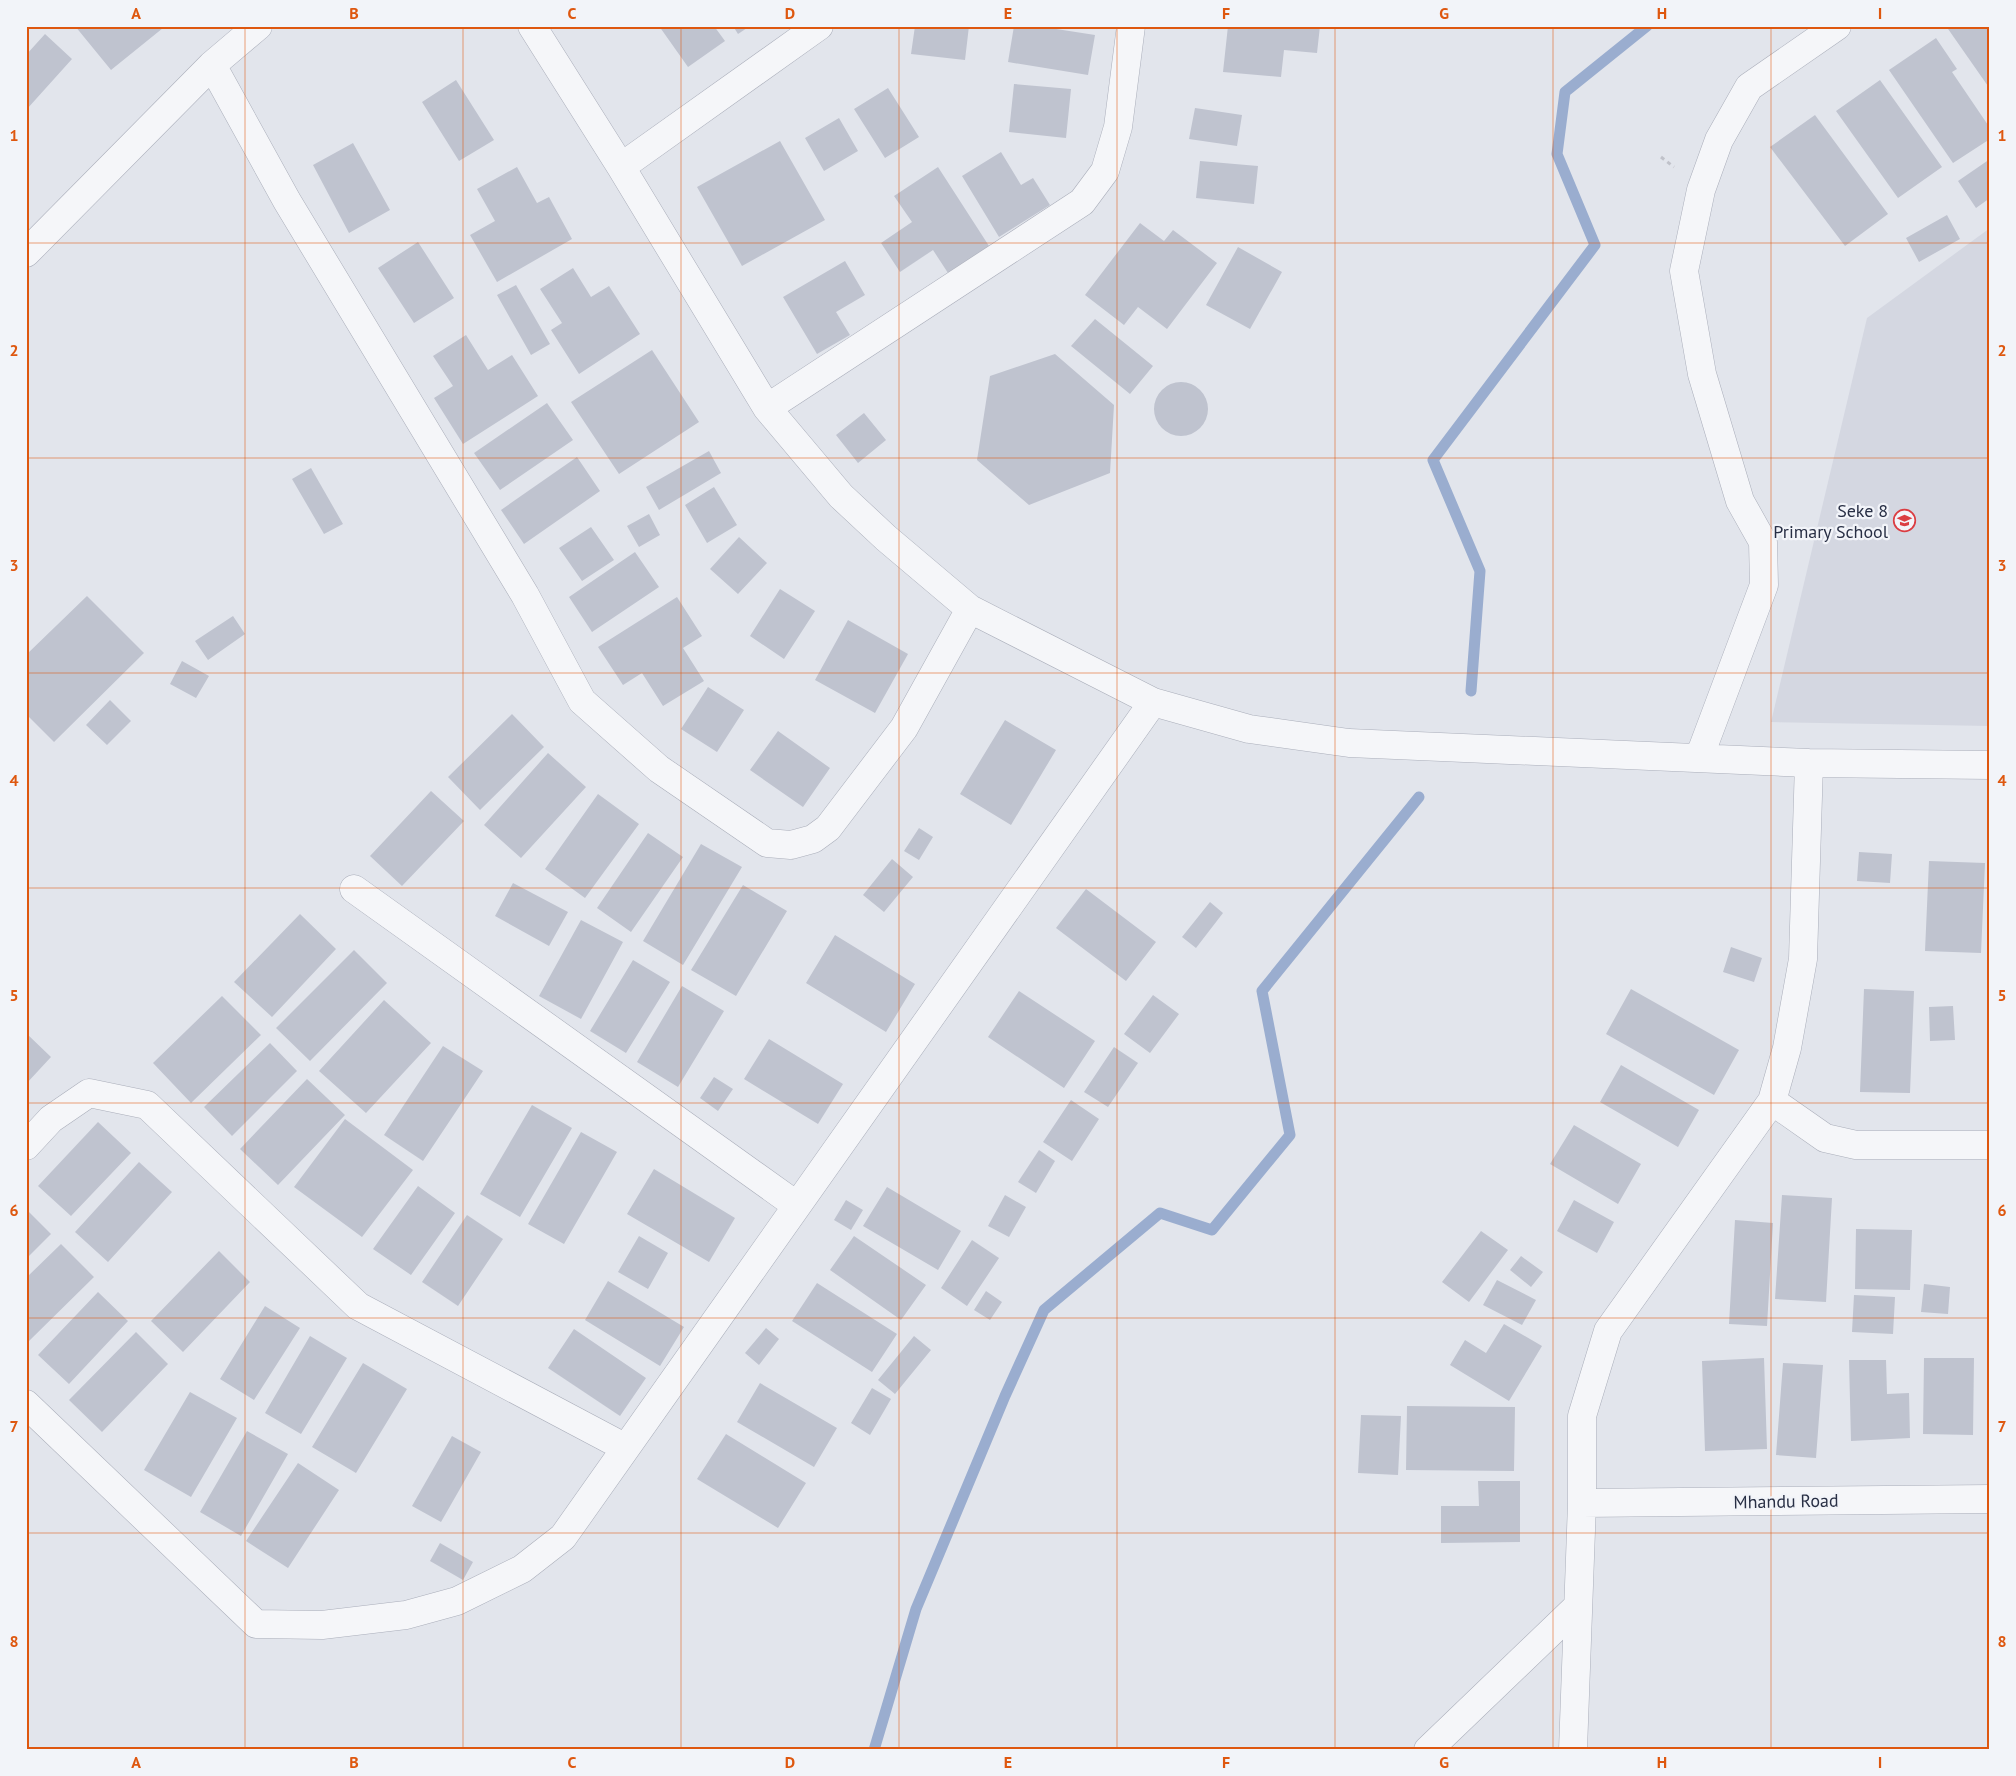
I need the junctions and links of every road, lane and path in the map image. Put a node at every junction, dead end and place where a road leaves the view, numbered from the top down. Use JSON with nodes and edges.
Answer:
{"nodes":[{"id":1,"x":258,"y":26,"type":"edge"},
{"id":2,"x":532,"y":26,"type":"edge"},
{"id":3,"x":819,"y":26,"type":"edge"},
{"id":4,"x":1131,"y":26,"type":"edge"},
{"id":5,"x":1837,"y":26,"type":"edge"},
{"id":6,"x":212,"y":65,"type":"junction"},
{"id":7,"x":621,"y":167,"type":"junction"},
{"id":8,"x":26,"y":253,"type":"edge"},
{"id":9,"x":768,"y":408,"type":"junction"},
{"id":10,"x":970,"y":609,"type":"junction"},
{"id":11,"x":1153,"y":702,"type":"junction"},
{"id":12,"x":1699,"y":758,"type":"junction"},
{"id":13,"x":1809,"y":764,"type":"junction"},
{"id":14,"x":1990,"y":765,"type":"edge"},
{"id":15,"x":354,"y":889,"type":"dead end"},
{"id":16,"x":1772,"y":1101,"type":"junction"},
{"id":17,"x":1990,"y":1145,"type":"edge"},
{"id":18,"x":26,"y":1146,"type":"edge"},
{"id":19,"x":796,"y":1205,"type":"junction"},
{"id":20,"x":26,"y":1404,"type":"edge"},
{"id":21,"x":626,"y":1448,"type":"junction"},
{"id":22,"x":1990,"y":1499,"type":"edge"},
{"id":23,"x":1582,"y":1503,"type":"junction"},
{"id":24,"x":1578,"y":1606,"type":"junction"},
{"id":25,"x":1428,"y":1750,"type":"edge"},
{"id":26,"x":1573,"y":1750,"type":"edge"}],
"edges":[{"from":1,"to":6,"type":"street"},
{"from":2,"to":7,"type":"street"},
{"from":3,"to":7,"type":"street"},
{"from":4,"to":9,"type":"street"},
{"from":5,"to":12,"type":"street"},
{"from":6,"to":8,"type":"street"},
{"from":6,"to":10,"type":"street"},
{"from":7,"to":9,"type":"street"},
{"from":9,"to":10,"type":"street"},
{"from":10,"to":11,"type":"street"},
{"from":11,"to":12,"type":"street"},
{"from":11,"to":19,"type":"street"},
{"from":12,"to":13,"type":"street"},
{"from":13,"to":14,"type":"street"},
{"from":13,"to":16,"type":"street"},
{"from":15,"to":19,"type":"street"},
{"from":16,"to":17,"type":"street"},
{"from":16,"to":23,"type":"street"},
{"from":18,"to":21,"type":"street"},
{"from":19,"to":21,"type":"street"},
{"from":20,"to":21,"type":"street"},
{"from":22,"to":23,"type":"street","name":"Mhandu Road"},
{"from":23,"to":24,"type":"street"},
{"from":24,"to":25,"type":"street"},
{"from":24,"to":26,"type":"street"}]}
